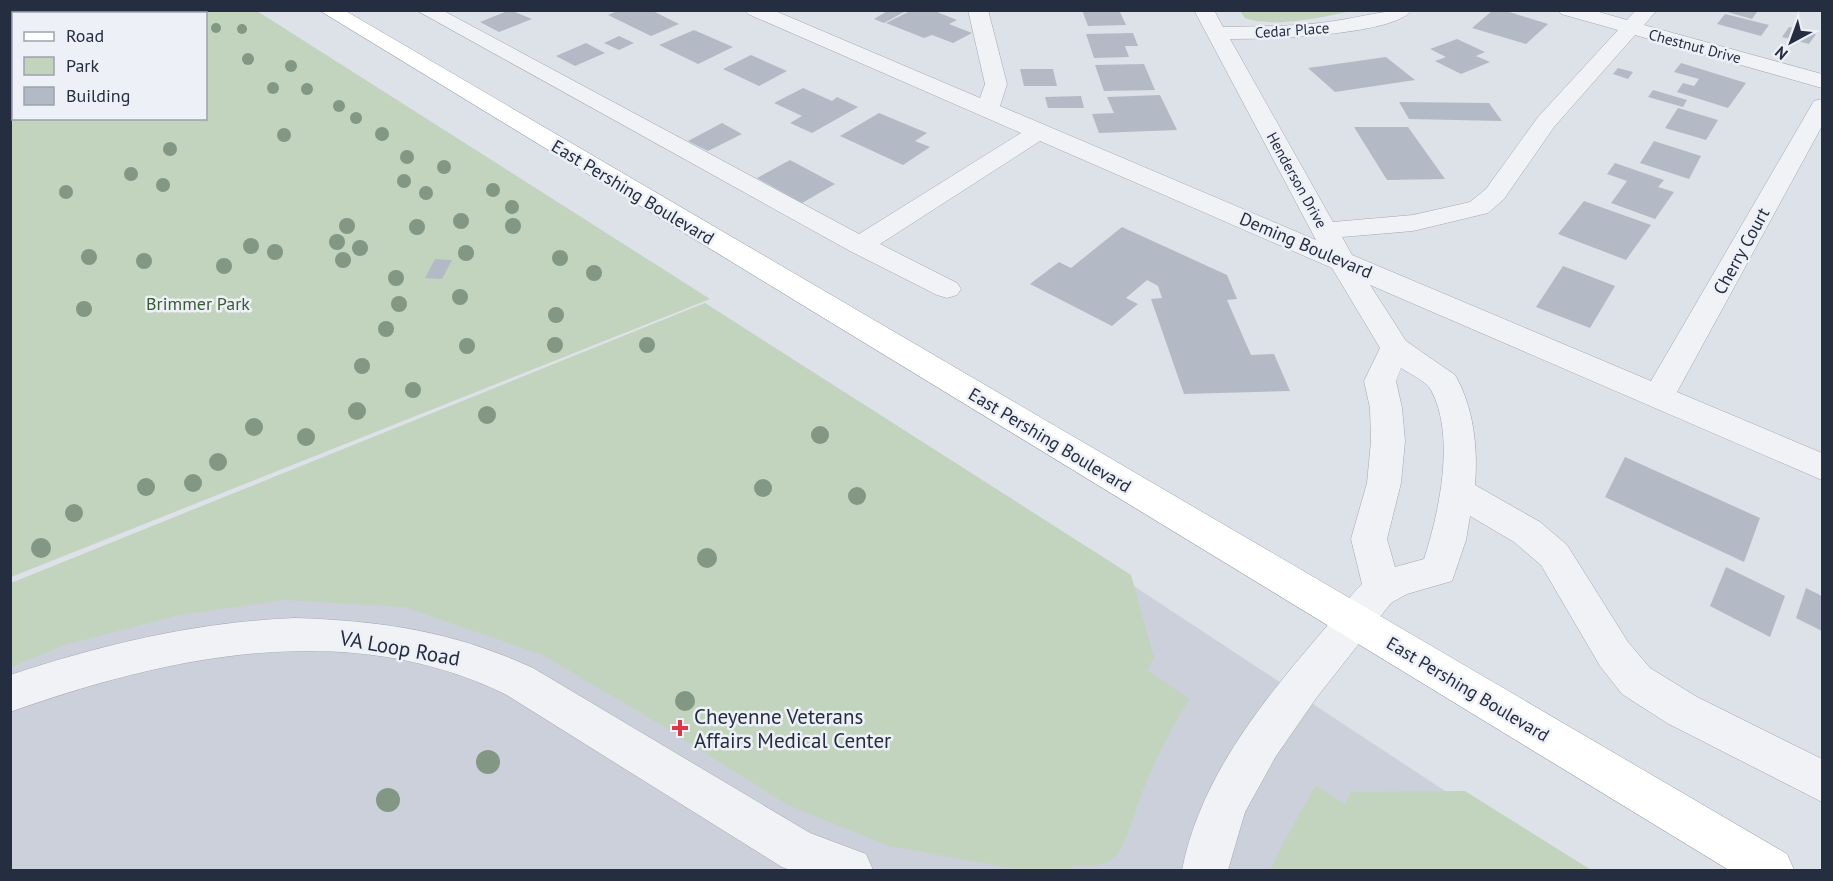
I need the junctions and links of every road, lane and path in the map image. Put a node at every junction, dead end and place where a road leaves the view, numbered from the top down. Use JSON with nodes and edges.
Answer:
{"nodes":[{"id":1,"x":329,"y":10,"type":"edge"},
{"id":2,"x":426,"y":10,"type":"edge"},
{"id":3,"x":755,"y":10,"type":"edge"},
{"id":4,"x":978,"y":10,"type":"edge"},
{"id":5,"x":1204,"y":10,"type":"edge"},
{"id":6,"x":1402,"y":10,"type":"edge"},
{"id":7,"x":1568,"y":10,"type":"edge"},
{"id":8,"x":1640,"y":20,"type":"edge"},
{"id":9,"x":1216,"y":33,"type":"junction"},
{"id":10,"x":1822,"y":81,"type":"edge"},
{"id":11,"x":1822,"y":106,"type":"edge"},
{"id":12,"x":987,"y":110,"type":"junction"},
{"id":13,"x":1039,"y":132,"type":"junction"},
{"id":14,"x":1325,"y":231,"type":"junction"},
{"id":15,"x":860,"y":245,"type":"junction"},
{"id":16,"x":1341,"y":260,"type":"junction"},
{"id":17,"x":946,"y":289,"type":"dead end"},
{"id":18,"x":1395,"y":348,"type":"junction"},
{"id":19,"x":1659,"y":396,"type":"junction"},
{"id":20,"x":1822,"y":467,"type":"edge"},
{"id":21,"x":1457,"y":492,"type":"junction"},
{"id":22,"x":1382,"y":589,"type":"junction"},
{"id":23,"x":1355,"y":621,"type":"junction"},
{"id":24,"x":10,"y":694,"type":"edge"},
{"id":25,"x":1822,"y":781,"type":"edge"},
{"id":26,"x":850,"y":870,"type":"edge"},
{"id":27,"x":1205,"y":870,"type":"edge"},
{"id":28,"x":1772,"y":870,"type":"edge"}],
"edges":[{"from":1,"to":23,"type":"main road","name":"East Pershing Boulevard"},
{"from":2,"to":15,"type":"street"},
{"from":3,"to":12,"type":"street","name":"Deming Boulevard"},
{"from":4,"to":12,"type":"street"},
{"from":5,"to":9,"type":"street","name":"Henderson Drive"},
{"from":6,"to":9,"type":"street","name":"Cedar Place"},
{"from":7,"to":8,"type":"street","name":"Chestnut Drive"},
{"from":8,"to":10,"type":"street","name":"Chestnut Drive"},
{"from":8,"to":14,"type":"street"},
{"from":9,"to":14,"type":"street","name":"Henderson Drive"},
{"from":11,"to":19,"type":"street","name":"Cherry Court"},
{"from":12,"to":13,"type":"street","name":"Deming Boulevard"},
{"from":13,"to":15,"type":"street"},
{"from":13,"to":16,"type":"street","name":"Deming Boulevard"},
{"from":14,"to":16,"type":"street","name":"Henderson Drive"},
{"from":15,"to":17,"type":"street"},
{"from":16,"to":18,"type":"street","name":"Henderson Drive"},
{"from":16,"to":19,"type":"street","name":"Deming Boulevard"},
{"from":18,"to":21,"type":"street","name":"Henderson Drive"},
{"from":18,"to":22,"type":"street"},
{"from":19,"to":20,"type":"street","name":"Deming Boulevard"},
{"from":21,"to":22,"type":"street","name":"Henderson Drive"},
{"from":21,"to":25,"type":"street"},
{"from":22,"to":23,"type":"street"},
{"from":23,"to":27,"type":"street"},
{"from":23,"to":28,"type":"main road","name":"East Pershing Boulevard"},
{"from":24,"to":26,"type":"street","name":"VA Loop Road"}]}
